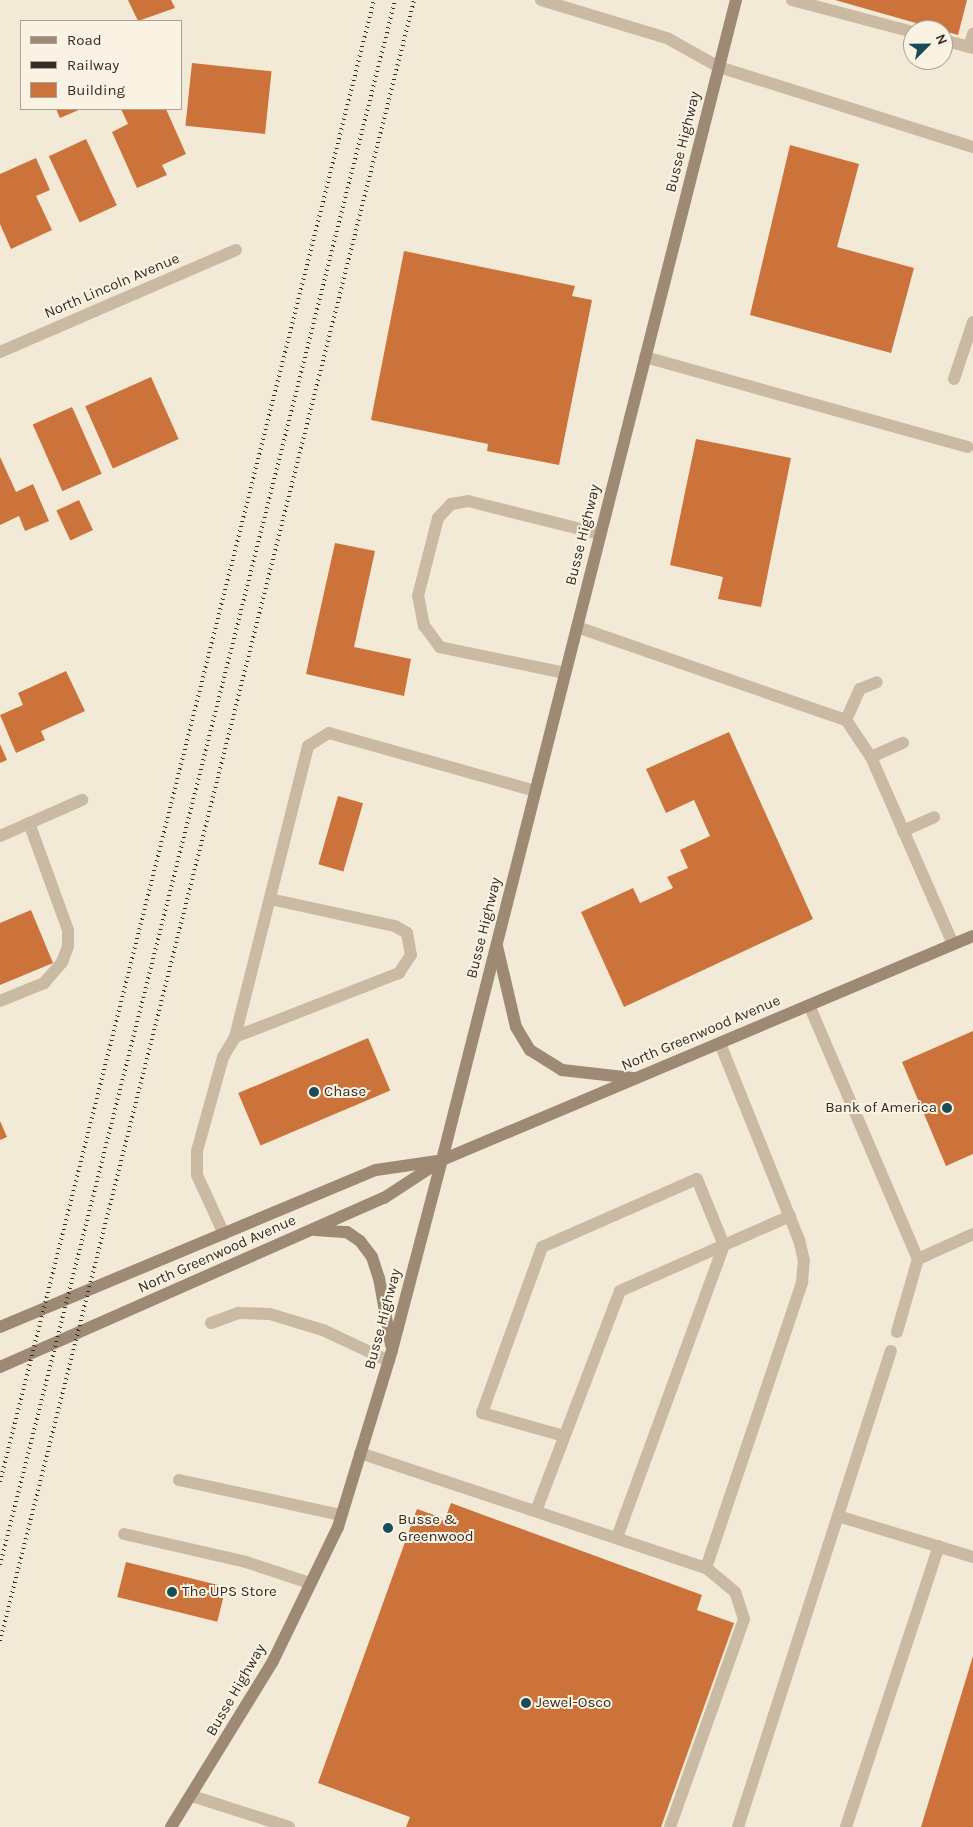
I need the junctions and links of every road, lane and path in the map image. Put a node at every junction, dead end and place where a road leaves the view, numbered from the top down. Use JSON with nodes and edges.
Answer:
{"nodes":[{"id":1,"x":541,"y":0,"type":"edge"},
{"id":2,"x":736,"y":0,"type":"edge"},
{"id":3,"x":792,"y":0,"type":"edge"},
{"id":4,"x":903,"y":29,"type":"edge"},
{"id":5,"x":973,"y":34,"type":"edge"},
{"id":6,"x":953,"y":43,"type":"edge"},
{"id":7,"x":971,"y":48,"type":"edge"},
{"id":8,"x":719,"y":67,"type":"junction"},
{"id":9,"x":973,"y":147,"type":"edge"},
{"id":10,"x":236,"y":250,"type":"dead end"},
{"id":11,"x":973,"y":322,"type":"edge"},
{"id":12,"x":0,"y":352,"type":"edge"},
{"id":13,"x":645,"y":357,"type":"junction"},
{"id":14,"x":954,"y":379,"type":"dead end"},
{"id":15,"x":968,"y":447,"type":"dead end"},
{"id":16,"x":600,"y":534,"type":"junction"},
{"id":17,"x":577,"y":627,"type":"junction"},
{"id":18,"x":565,"y":673,"type":"junction"},
{"id":19,"x":877,"y":682,"type":"dead end"},
{"id":20,"x":846,"y":720,"type":"junction"},
{"id":21,"x":903,"y":743,"type":"dead end"},
{"id":22,"x":871,"y":757,"type":"junction"},
{"id":23,"x":535,"y":791,"type":"junction"},
{"id":24,"x":82,"y":800,"type":"dead end"},
{"id":25,"x":934,"y":817,"type":"dead end"},
{"id":26,"x":29,"y":823,"type":"junction"},
{"id":27,"x":904,"y":831,"type":"junction"},
{"id":28,"x":0,"y":836,"type":"edge"},
{"id":29,"x":270,"y":899,"type":"junction"},
{"id":30,"x":973,"y":936,"type":"edge"},
{"id":31,"x":497,"y":944,"type":"junction"},
{"id":32,"x":953,"y":944,"type":"junction"},
{"id":33,"x":0,"y":1001,"type":"edge"},
{"id":34,"x":809,"y":1005,"type":"junction"},
{"id":35,"x":235,"y":1037,"type":"junction"},
{"id":36,"x":720,"y":1043,"type":"junction"},
{"id":37,"x":636,"y":1078,"type":"junction"},
{"id":38,"x":442,"y":1160,"type":"junction"},
{"id":39,"x":790,"y":1216,"type":"junction"},
{"id":40,"x":310,"y":1230,"type":"junction"},
{"id":41,"x":224,"y":1234,"type":"junction"},
{"id":42,"x":973,"y":1234,"type":"edge"},
{"id":43,"x":724,"y":1245,"type":"junction"},
{"id":44,"x":918,"y":1259,"type":"junction"},
{"id":45,"x":211,"y":1323,"type":"dead end"},
{"id":46,"x":0,"y":1328,"type":"edge"},
{"id":47,"x":897,"y":1332,"type":"dead end"},
{"id":48,"x":891,"y":1351,"type":"dead end"},
{"id":49,"x":390,"y":1356,"type":"junction"},
{"id":50,"x":0,"y":1367,"type":"edge"},
{"id":51,"x":564,"y":1436,"type":"junction"},
{"id":52,"x":360,"y":1453,"type":"junction"},
{"id":53,"x":179,"y":1480,"type":"dead end"},
{"id":54,"x":536,"y":1511,"type":"junction"},
{"id":55,"x":341,"y":1515,"type":"junction"},
{"id":56,"x":838,"y":1516,"type":"junction"},
{"id":57,"x":124,"y":1534,"type":"dead end"},
{"id":58,"x":617,"y":1538,"type":"junction"},
{"id":59,"x":939,"y":1546,"type":"junction"},
{"id":60,"x":973,"y":1557,"type":"edge"},
{"id":61,"x":706,"y":1568,"type":"junction"},
{"id":62,"x":310,"y":1583,"type":"junction"},
{"id":63,"x":192,"y":1796,"type":"junction"},
{"id":64,"x":267,"y":1824,"type":"edge"},
{"id":65,"x":171,"y":1827,"type":"edge"},
{"id":66,"x":289,"y":1827,"type":"edge"},
{"id":67,"x":670,"y":1827,"type":"edge"},
{"id":68,"x":738,"y":1827,"type":"edge"},
{"id":69,"x":846,"y":1827,"type":"edge"}],
"edges":[{"from":1,"to":8,"type":"street"},
{"from":2,"to":8,"type":"main road","name":"Busse Highway"},
{"from":3,"to":4,"type":"street"},
{"from":5,"to":7,"type":"street"},
{"from":6,"to":7,"type":"street"},
{"from":8,"to":9,"type":"street"},
{"from":8,"to":13,"type":"main road","name":"Busse Highway"},
{"from":10,"to":12,"type":"street","name":"North Lincoln Avenue"},
{"from":11,"to":14,"type":"street"},
{"from":13,"to":15,"type":"street"},
{"from":13,"to":16,"type":"main road","name":"Busse Highway"},
{"from":16,"to":17,"type":"main road","name":"Busse Highway"},
{"from":16,"to":18,"type":"street"},
{"from":17,"to":18,"type":"main road","name":"Busse Highway"},
{"from":17,"to":20,"type":"street"},
{"from":18,"to":23,"type":"main road","name":"Busse Highway"},
{"from":19,"to":20,"type":"street"},
{"from":20,"to":22,"type":"street"},
{"from":21,"to":22,"type":"street"},
{"from":22,"to":27,"type":"street"},
{"from":23,"to":29,"type":"street"},
{"from":23,"to":31,"type":"main road","name":"Busse Highway"},
{"from":24,"to":26,"type":"street"},
{"from":25,"to":27,"type":"street"},
{"from":26,"to":28,"type":"street"},
{"from":26,"to":33,"type":"street"},
{"from":27,"to":32,"type":"street"},
{"from":29,"to":35,"type":"street"},
{"from":29,"to":35,"type":"street"},
{"from":30,"to":32,"type":"main road","name":"North Greenwood Avenue"},
{"from":31,"to":37,"type":"main road"},
{"from":31,"to":38,"type":"main road","name":"Busse Highway"},
{"from":32,"to":34,"type":"main road","name":"North Greenwood Avenue"},
{"from":34,"to":36,"type":"main road","name":"North Greenwood Avenue"},
{"from":34,"to":44,"type":"street"},
{"from":35,"to":41,"type":"street"},
{"from":36,"to":37,"type":"main road","name":"North Greenwood Avenue"},
{"from":36,"to":39,"type":"street"},
{"from":37,"to":38,"type":"main road","name":"North Greenwood Avenue"},
{"from":38,"to":40,"type":"main road","name":"North Greenwood Avenue"},
{"from":38,"to":41,"type":"main road","name":"North Greenwood Avenue"},
{"from":38,"to":49,"type":"main road","name":"Busse Highway"},
{"from":39,"to":43,"type":"street"},
{"from":39,"to":61,"type":"street"},
{"from":40,"to":49,"type":"main road"},
{"from":40,"to":50,"type":"main road","name":"North Greenwood Avenue"},
{"from":41,"to":46,"type":"main road","name":"North Greenwood Avenue"},
{"from":42,"to":44,"type":"street"},
{"from":43,"to":51,"type":"street"},
{"from":43,"to":51,"type":"street"},
{"from":43,"to":58,"type":"street"},
{"from":44,"to":47,"type":"street"},
{"from":45,"to":49,"type":"street"},
{"from":48,"to":56,"type":"street"},
{"from":49,"to":52,"type":"main road","name":"Busse Highway"},
{"from":51,"to":54,"type":"street"},
{"from":52,"to":54,"type":"street"},
{"from":52,"to":55,"type":"main road","name":"Busse Highway"},
{"from":53,"to":55,"type":"street"},
{"from":54,"to":58,"type":"street"},
{"from":55,"to":62,"type":"main road","name":"Busse Highway"},
{"from":56,"to":59,"type":"street"},
{"from":56,"to":68,"type":"street"},
{"from":57,"to":62,"type":"street"},
{"from":58,"to":61,"type":"street"},
{"from":59,"to":60,"type":"street"},
{"from":59,"to":69,"type":"street"},
{"from":61,"to":67,"type":"street"},
{"from":62,"to":63,"type":"main road","name":"Busse Highway"},
{"from":63,"to":64,"type":"street"},
{"from":63,"to":65,"type":"main road","name":"Busse Highway"},
{"from":64,"to":66,"type":"street"}]}
